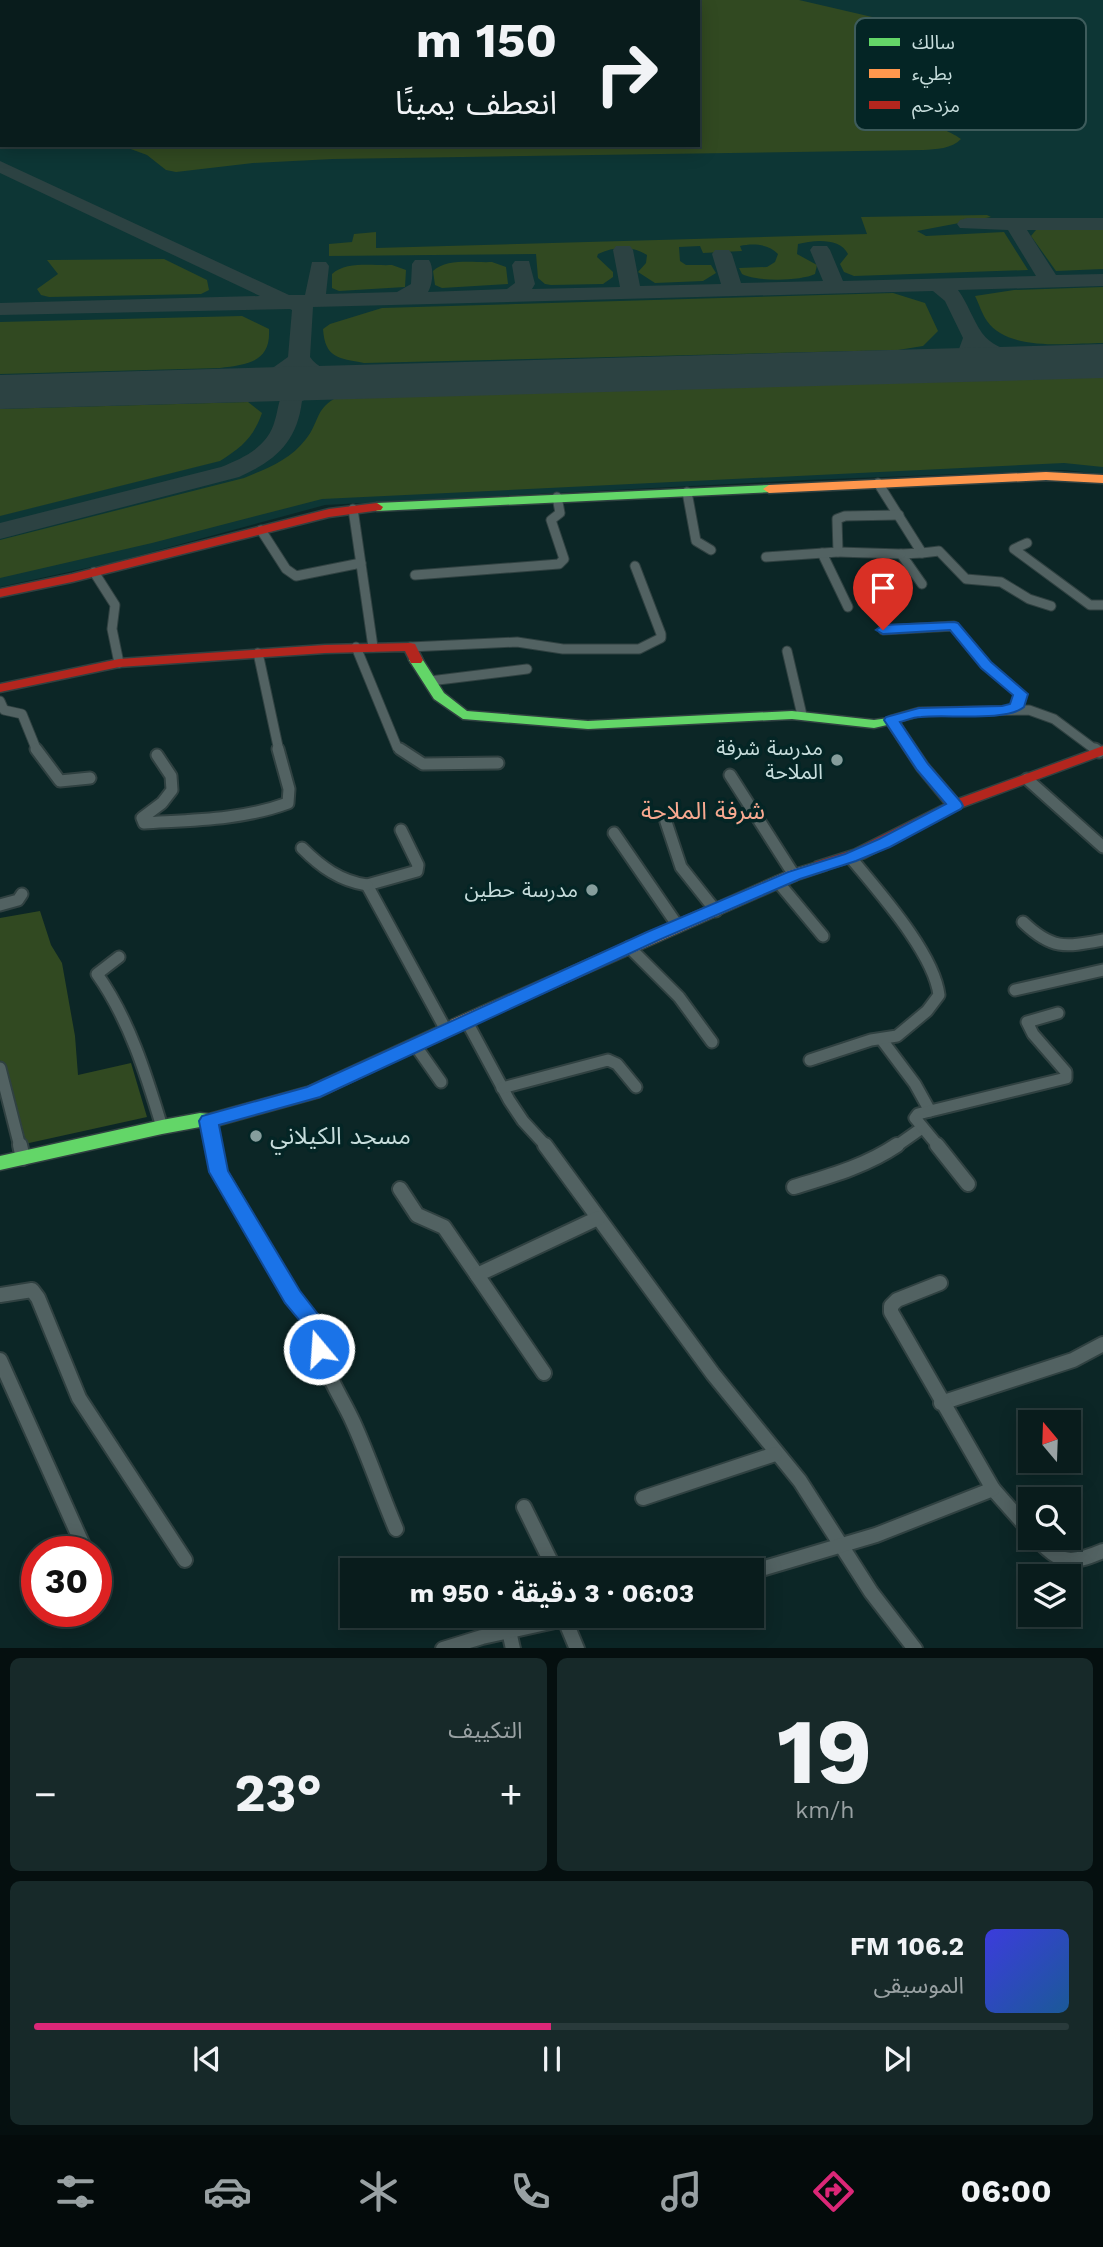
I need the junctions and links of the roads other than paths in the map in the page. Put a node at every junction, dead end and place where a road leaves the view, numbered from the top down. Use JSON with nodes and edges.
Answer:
{"nodes":[{"id":1,"x":1103,"y":479,"type":"edge"},
{"id":2,"x":878,"y":483,"type":"junction"},
{"id":3,"x":687,"y":492,"type":"junction"},
{"id":4,"x":557,"y":497,"type":"junction"},
{"id":5,"x":353,"y":509,"type":"junction"},
{"id":6,"x":899,"y":515,"type":"junction"},
{"id":7,"x":261,"y":530,"type":"junction"},
{"id":8,"x":1027,"y":543,"type":"dead end"},
{"id":9,"x":711,"y":550,"type":"dead end"},
{"id":10,"x":838,"y":552,"type":"junction"},
{"id":11,"x":822,"y":553,"type":"junction"},
{"id":12,"x":922,"y":553,"type":"junction"},
{"id":13,"x":901,"y":554,"type":"junction"},
{"id":14,"x":766,"y":557,"type":"dead end"},
{"id":15,"x":361,"y":563,"type":"junction"},
{"id":16,"x":635,"y":566,"type":"dead end"},
{"id":17,"x":94,"y":572,"type":"junction"},
{"id":18,"x":415,"y":575,"type":"dead end"},
{"id":19,"x":922,"y":584,"type":"dead end"},
{"id":20,"x":0,"y":593,"type":"edge"},
{"id":21,"x":1103,"y":605,"type":"edge"},
{"id":22,"x":1051,"y":606,"type":"dead end"},
{"id":23,"x":848,"y":607,"type":"dead end"},
{"id":24,"x":883,"y":630,"type":"dead end"},
{"id":25,"x":356,"y":647,"type":"junction"},
{"id":26,"x":373,"y":647,"type":"junction"},
{"id":27,"x":410,"y":647,"type":"junction"},
{"id":28,"x":787,"y":651,"type":"dead end"},
{"id":29,"x":258,"y":653,"type":"junction"},
{"id":30,"x":119,"y":663,"type":"junction"},
{"id":31,"x":527,"y":669,"type":"dead end"},
{"id":32,"x":430,"y":681,"type":"junction"},
{"id":33,"x":0,"y":688,"type":"edge"},
{"id":34,"x":0,"y":701,"type":"edge"},
{"id":35,"x":1016,"y":707,"type":"junction"},
{"id":36,"x":802,"y":715,"type":"junction"},
{"id":37,"x":891,"y":720,"type":"junction"},
{"id":38,"x":1101,"y":751,"type":"edge"},
{"id":39,"x":157,"y":755,"type":"dead end"},
{"id":40,"x":498,"y":763,"type":"dead end"},
{"id":41,"x":730,"y":775,"type":"dead end"},
{"id":42,"x":90,"y":778,"type":"dead end"},
{"id":43,"x":1027,"y":779,"type":"junction"},
{"id":44,"x":955,"y":806,"type":"junction"},
{"id":45,"x":666,"y":822,"type":"dead end"},
{"id":46,"x":401,"y":830,"type":"dead end"},
{"id":47,"x":614,"y":833,"type":"dead end"},
{"id":48,"x":1103,"y":847,"type":"edge"},
{"id":49,"x":302,"y":848,"type":"dead end"},
{"id":50,"x":851,"y":858,"type":"junction"},
{"id":51,"x":794,"y":875,"type":"junction"},
{"id":52,"x":778,"y":882,"type":"junction"},
{"id":53,"x":367,"y":885,"type":"junction"},
{"id":54,"x":22,"y":894,"type":"dead end"},
{"id":55,"x":0,"y":905,"type":"edge"},
{"id":56,"x":716,"y":911,"type":"junction"},
{"id":57,"x":1023,"y":922,"type":"dead end"},
{"id":58,"x":678,"y":926,"type":"junction"},
{"id":59,"x":823,"y":936,"type":"dead end"},
{"id":60,"x":1103,"y":940,"type":"edge"},
{"id":61,"x":629,"y":947,"type":"junction"},
{"id":62,"x":119,"y":957,"type":"dead end"},
{"id":63,"x":1103,"y":971,"type":"edge"},
{"id":64,"x":1015,"y":990,"type":"dead end"},
{"id":65,"x":1058,"y":1013,"type":"dead end"},
{"id":66,"x":466,"y":1020,"type":"junction"},
{"id":67,"x":446,"y":1030,"type":"junction"},
{"id":68,"x":882,"y":1040,"type":"junction"},
{"id":69,"x":712,"y":1042,"type":"dead end"},
{"id":70,"x":415,"y":1045,"type":"junction"},
{"id":71,"x":810,"y":1060,"type":"dead end"},
{"id":72,"x":0,"y":1068,"type":"edge"},
{"id":73,"x":440,"y":1082,"type":"dead end"},
{"id":74,"x":636,"y":1087,"type":"dead end"},
{"id":75,"x":502,"y":1088,"type":"junction"},
{"id":76,"x":930,"y":1111,"type":"junction"},
{"id":77,"x":209,"y":1121,"type":"junction"},
{"id":78,"x":162,"y":1127,"type":"junction"},
{"id":79,"x":922,"y":1128,"type":"junction"},
{"id":80,"x":23,"y":1158,"type":"junction"},
{"id":81,"x":0,"y":1163,"type":"edge"},
{"id":82,"x":968,"y":1184,"type":"dead end"},
{"id":83,"x":794,"y":1186,"type":"dead end"},
{"id":84,"x":400,"y":1189,"type":"dead end"},
{"id":85,"x":598,"y":1218,"type":"junction"},
{"id":86,"x":477,"y":1275,"type":"junction"},
{"id":87,"x":940,"y":1283,"type":"dead end"},
{"id":88,"x":0,"y":1295,"type":"edge"},
{"id":89,"x":1103,"y":1344,"type":"edge"},
{"id":90,"x":0,"y":1360,"type":"edge"},
{"id":91,"x":544,"y":1373,"type":"dead end"},
{"id":92,"x":941,"y":1403,"type":"junction"},
{"id":93,"x":775,"y":1454,"type":"junction"},
{"id":94,"x":993,"y":1489,"type":"junction"},
{"id":95,"x":643,"y":1498,"type":"dead end"},
{"id":96,"x":524,"y":1507,"type":"dead end"},
{"id":97,"x":1018,"y":1517,"type":"edge"},
{"id":98,"x":396,"y":1529,"type":"dead end"},
{"id":99,"x":79,"y":1536,"type":"edge"},
{"id":100,"x":839,"y":1546,"type":"junction"},
{"id":101,"x":1048,"y":1550,"type":"edge"},
{"id":102,"x":1103,"y":1551,"type":"edge"},
{"id":103,"x":549,"y":1558,"type":"edge"},
{"id":104,"x":185,"y":1560,"type":"dead end"},
{"id":105,"x":764,"y":1568,"type":"edge"},
{"id":106,"x":523,"y":1628,"type":"edge"},
{"id":107,"x":576,"y":1628,"type":"edge"},
{"id":108,"x":509,"y":1631,"type":"junction"},
{"id":109,"x":443,"y":1648,"type":"edge"},
{"id":110,"x":513,"y":1648,"type":"edge"},
{"id":111,"x":578,"y":1648,"type":"edge"},
{"id":112,"x":915,"y":1648,"type":"edge"}],
"edges":[{"from":1,"to":2,"type":"street"},
{"from":2,"to":3,"type":"street"},
{"from":2,"to":6,"type":"street"},
{"from":3,"to":4,"type":"street"},
{"from":3,"to":9,"type":"street"},
{"from":4,"to":5,"type":"street"},
{"from":4,"to":18,"type":"street"},
{"from":5,"to":7,"type":"street"},
{"from":5,"to":15,"type":"street"},
{"from":6,"to":10,"type":"street"},
{"from":6,"to":12,"type":"street"},
{"from":7,"to":15,"type":"street"},
{"from":7,"to":17,"type":"street"},
{"from":8,"to":21,"type":"street"},
{"from":10,"to":11,"type":"street"},
{"from":10,"to":13,"type":"street"},
{"from":11,"to":14,"type":"street"},
{"from":11,"to":23,"type":"street"},
{"from":12,"to":13,"type":"street"},
{"from":12,"to":22,"type":"street"},
{"from":13,"to":19,"type":"street"},
{"from":15,"to":26,"type":"street"},
{"from":16,"to":27,"type":"street"},
{"from":17,"to":20,"type":"street"},
{"from":17,"to":30,"type":"street"},
{"from":24,"to":35,"type":"street"},
{"from":25,"to":26,"type":"street"},
{"from":25,"to":29,"type":"street"},
{"from":25,"to":40,"type":"street"},
{"from":26,"to":27,"type":"street"},
{"from":27,"to":32,"type":"street"},
{"from":28,"to":36,"type":"street"},
{"from":29,"to":30,"type":"street"},
{"from":29,"to":39,"type":"street"},
{"from":30,"to":33,"type":"street"},
{"from":31,"to":32,"type":"street"},
{"from":32,"to":36,"type":"street"},
{"from":34,"to":42,"type":"street"},
{"from":35,"to":37,"type":"street"},
{"from":35,"to":38,"type":"street"},
{"from":36,"to":37,"type":"street"},
{"from":37,"to":44,"type":"street"},
{"from":38,"to":43,"type":"street"},
{"from":41,"to":51,"type":"street"},
{"from":43,"to":44,"type":"street"},
{"from":43,"to":48,"type":"street"},
{"from":44,"to":50,"type":"street"},
{"from":45,"to":56,"type":"street"},
{"from":46,"to":53,"type":"street"},
{"from":47,"to":58,"type":"street"},
{"from":49,"to":53,"type":"street"},
{"from":50,"to":51,"type":"street"},
{"from":50,"to":68,"type":"street"},
{"from":51,"to":52,"type":"street"},
{"from":52,"to":56,"type":"street"},
{"from":52,"to":59,"type":"street"},
{"from":53,"to":67,"type":"street"},
{"from":54,"to":55,"type":"street"},
{"from":56,"to":58,"type":"street"},
{"from":57,"to":60,"type":"street"},
{"from":58,"to":61,"type":"street"},
{"from":61,"to":66,"type":"street"},
{"from":61,"to":69,"type":"street"},
{"from":62,"to":78,"type":"street"},
{"from":63,"to":64,"type":"street"},
{"from":65,"to":76,"type":"street"},
{"from":66,"to":67,"type":"street"},
{"from":66,"to":75,"type":"street"},
{"from":67,"to":70,"type":"street"},
{"from":68,"to":71,"type":"street"},
{"from":68,"to":76,"type":"street"},
{"from":70,"to":73,"type":"street"},
{"from":70,"to":77,"type":"street"},
{"from":72,"to":80,"type":"street"},
{"from":74,"to":75,"type":"street"},
{"from":75,"to":85,"type":"street"},
{"from":76,"to":79,"type":"street"},
{"from":77,"to":78,"type":"street"},
{"from":77,"to":98,"type":"street"},
{"from":78,"to":80,"type":"street"},
{"from":79,"to":82,"type":"street"},
{"from":79,"to":83,"type":"street"},
{"from":80,"to":81,"type":"street"},
{"from":84,"to":86,"type":"street"},
{"from":85,"to":86,"type":"street"},
{"from":85,"to":93,"type":"street"},
{"from":86,"to":91,"type":"street"},
{"from":87,"to":92,"type":"street"},
{"from":88,"to":104,"type":"street"},
{"from":89,"to":92,"type":"street"},
{"from":90,"to":99,"type":"street"},
{"from":92,"to":94,"type":"street"},
{"from":93,"to":95,"type":"street"},
{"from":93,"to":100,"type":"street"},
{"from":94,"to":97,"type":"street"},
{"from":94,"to":100,"type":"street"},
{"from":96,"to":103,"type":"street"},
{"from":100,"to":105,"type":"street"},
{"from":100,"to":112,"type":"street"},
{"from":101,"to":102,"type":"street"},
{"from":106,"to":108,"type":"street"},
{"from":107,"to":111,"type":"street"},
{"from":108,"to":109,"type":"street"},
{"from":108,"to":110,"type":"street"}]}
